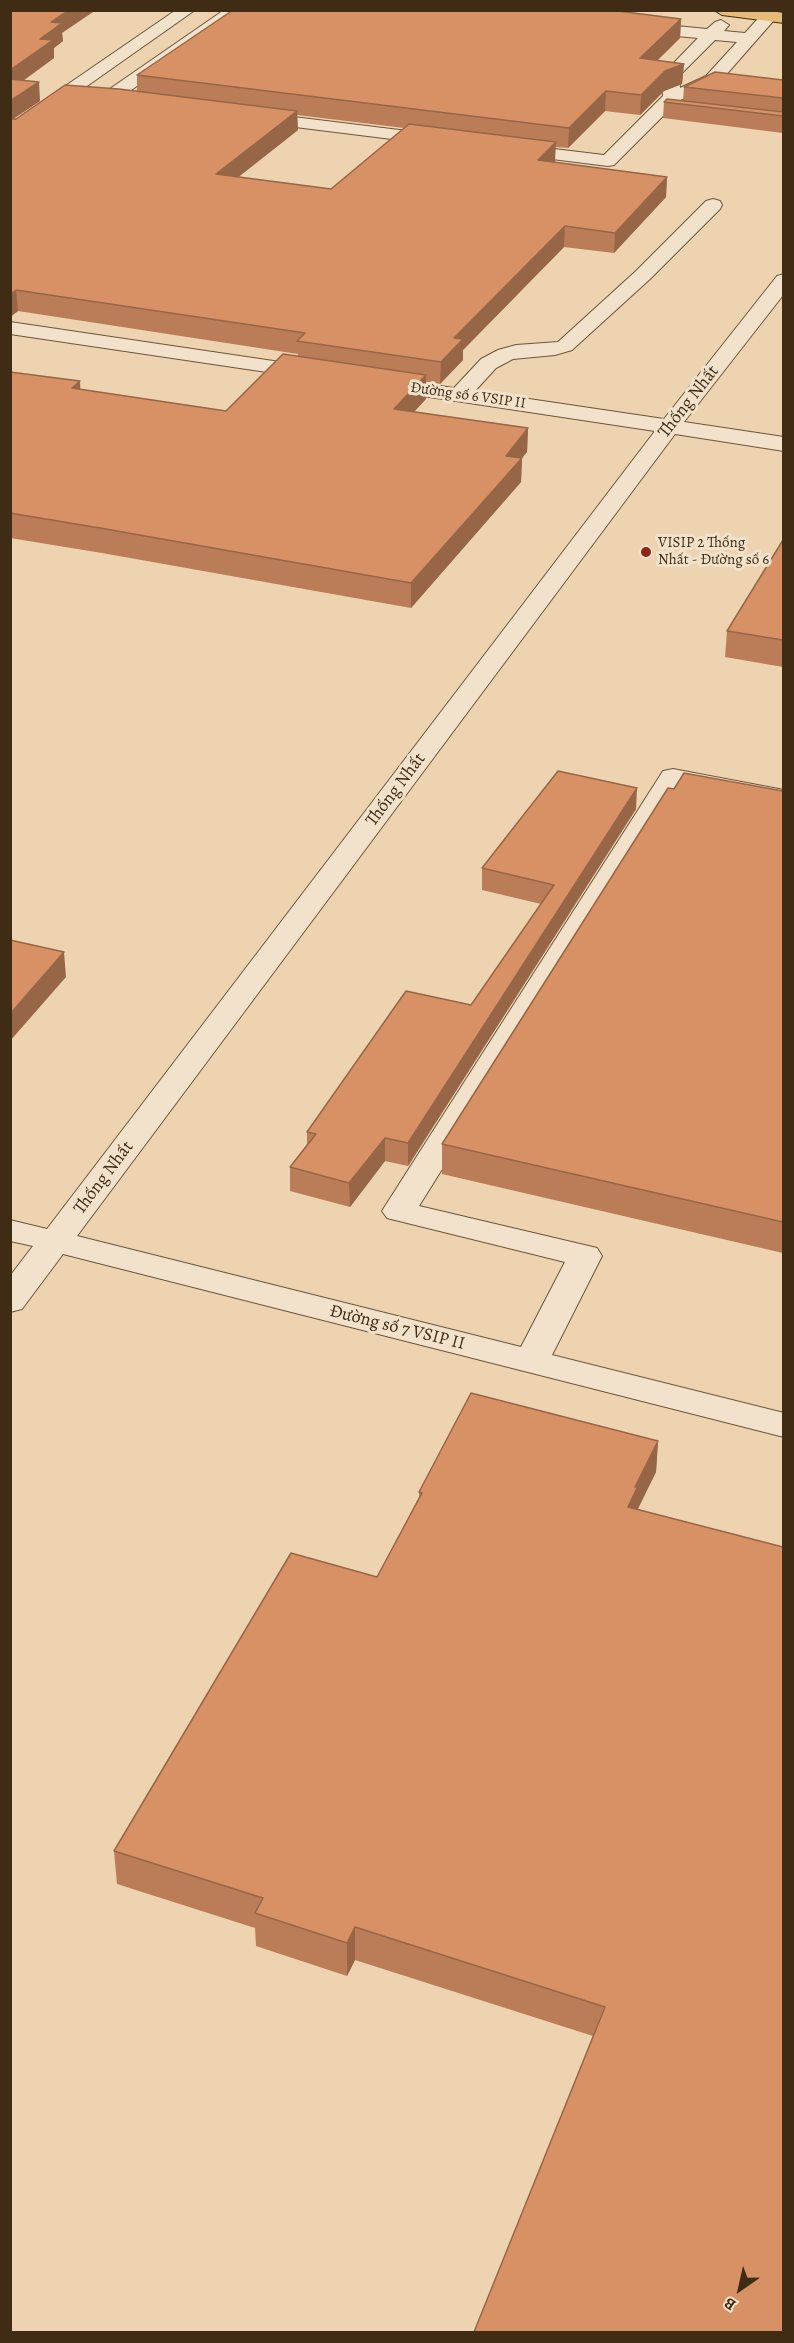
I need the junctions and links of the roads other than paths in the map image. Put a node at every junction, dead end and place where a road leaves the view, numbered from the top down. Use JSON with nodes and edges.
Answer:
{"nodes":[{"id":1,"x":187,"y":10,"type":"edge"},
{"id":2,"x":235,"y":10,"type":"edge"},
{"id":3,"x":728,"y":11,"type":"edge"},
{"id":4,"x":776,"y":17,"type":"edge"},
{"id":5,"x":618,"y":25,"type":"edge"},
{"id":6,"x":709,"y":35,"type":"junction"},
{"id":7,"x":747,"y":38,"type":"junction"},
{"id":8,"x":670,"y":75,"type":"junction"},
{"id":9,"x":712,"y":80,"type":"junction"},
{"id":10,"x":736,"y":83,"type":"edge"},
{"id":11,"x":668,"y":102,"type":"junction"},
{"id":12,"x":153,"y":105,"type":"edge"},
{"id":13,"x":690,"y":111,"type":"edge"},
{"id":14,"x":235,"y":115,"type":"edge"},
{"id":15,"x":10,"y":132,"type":"edge"},
{"id":16,"x":456,"y":142,"type":"edge"},
{"id":17,"x":491,"y":146,"type":"edge"},
{"id":18,"x":713,"y":205,"type":"dead end"},
{"id":19,"x":783,"y":280,"type":"edge"},
{"id":20,"x":20,"y":329,"type":"edge"},
{"id":21,"x":10,"y":345,"type":"edge"},
{"id":22,"x":332,"y":376,"type":"edge"},
{"id":23,"x":367,"y":381,"type":"edge"},
{"id":24,"x":460,"y":395,"type":"junction"},
{"id":25,"x":670,"y":426,"type":"junction"},
{"id":26,"x":783,"y":444,"type":"edge"},
{"id":27,"x":783,"y":798,"type":"edge"},
{"id":28,"x":10,"y":1230,"type":"edge"},
{"id":29,"x":56,"y":1241,"type":"junction"},
{"id":30,"x":10,"y":1301,"type":"edge"},
{"id":31,"x":531,"y":1362,"type":"junction"},
{"id":32,"x":783,"y":1425,"type":"edge"}],
"edges":[{"from":1,"to":15,"type":"street"},
{"from":2,"to":12,"type":"street"},
{"from":3,"to":4,"type":"main road"},
{"from":3,"to":6,"type":"street"},
{"from":4,"to":7,"type":"street"},
{"from":5,"to":6,"type":"street"},
{"from":6,"to":7,"type":"street"},
{"from":6,"to":8,"type":"street"},
{"from":7,"to":9,"type":"street"},
{"from":8,"to":9,"type":"street"},
{"from":8,"to":11,"type":"street"},
{"from":9,"to":10,"type":"street"},
{"from":9,"to":11,"type":"street"},
{"from":11,"to":13,"type":"street"},
{"from":11,"to":17,"type":"street"},
{"from":14,"to":16,"type":"street"},
{"from":18,"to":24,"type":"street"},
{"from":19,"to":25,"type":"street","name":"Thống Nhất"},
{"from":20,"to":21,"type":"street"},
{"from":20,"to":22,"type":"street"},
{"from":23,"to":24,"type":"street","name":"Đường số 6 VSIP II"},
{"from":24,"to":25,"type":"street","name":"Đường số 6 VSIP II"},
{"from":25,"to":26,"type":"street","name":"Đường số 6 VSIP II"},
{"from":25,"to":29,"type":"street","name":"Thống Nhất"},
{"from":27,"to":31,"type":"street"},
{"from":28,"to":29,"type":"street","name":"Đường số 7 VSIP II"},
{"from":29,"to":30,"type":"street","name":"Thống Nhất"},
{"from":29,"to":31,"type":"street","name":"Đường số 7 VSIP II"},
{"from":31,"to":32,"type":"street","name":"Đường số 7 VSIP II"}]}
